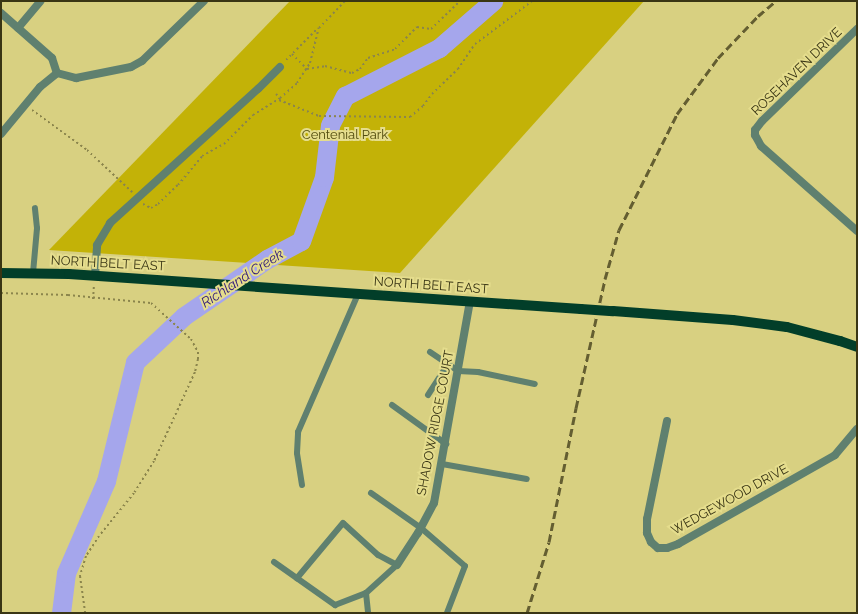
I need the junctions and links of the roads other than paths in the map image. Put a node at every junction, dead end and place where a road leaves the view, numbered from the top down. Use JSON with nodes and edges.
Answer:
{"nodes":[{"id":1,"x":41,"y":1,"type":"edge"},
{"id":2,"x":204,"y":1,"type":"edge"},
{"id":3,"x":1,"y":13,"type":"edge"},
{"id":4,"x":18,"y":28,"type":"junction"},
{"id":5,"x":857,"y":29,"type":"edge"},
{"id":6,"x":280,"y":67,"type":"road end"},
{"id":7,"x":57,"y":72,"type":"junction"},
{"id":8,"x":1,"y":134,"type":"edge"},
{"id":9,"x":35,"y":208,"type":"dead end"},
{"id":10,"x":857,"y":231,"type":"edge"},
{"id":11,"x":1,"y":273,"type":"edge"},
{"id":12,"x":33,"y":273,"type":"junction"},
{"id":13,"x":95,"y":276,"type":"junction"},
{"id":14,"x":358,"y":294,"type":"junction"},
{"id":15,"x":470,"y":301,"type":"junction"},
{"id":16,"x":857,"y":347,"type":"edge"},
{"id":17,"x":430,"y":352,"type":"dead end"},
{"id":18,"x":448,"y":364,"type":"junction"},
{"id":19,"x":458,"y":371,"type":"junction"},
{"id":20,"x":535,"y":384,"type":"dead end"},
{"id":21,"x":428,"y":395,"type":"dead end"},
{"id":22,"x":392,"y":405,"type":"dead end"},
{"id":23,"x":667,"y":421,"type":"dead end"},
{"id":24,"x":857,"y":429,"type":"edge"},
{"id":25,"x":446,"y":444,"type":"junction"},
{"id":26,"x":442,"y":464,"type":"junction"},
{"id":27,"x":527,"y":479,"type":"dead end"},
{"id":28,"x":302,"y":485,"type":"dead end"},
{"id":29,"x":371,"y":492,"type":"dead end"},
{"id":30,"x":421,"y":528,"type":"junction"},
{"id":31,"x":274,"y":562,"type":"dead end"},
{"id":32,"x":398,"y":565,"type":"junction"},
{"id":33,"x":296,"y":578,"type":"junction"},
{"id":34,"x":366,"y":593,"type":"junction"},
{"id":35,"x":368,"y":613,"type":"edge"},
{"id":36,"x":447,"y":613,"type":"edge"}],
"edges":[{"from":1,"to":4,"type":"street"},
{"from":2,"to":7,"type":"street"},
{"from":3,"to":4,"type":"street"},
{"from":4,"to":7,"type":"street"},
{"from":5,"to":10,"type":"street","name":"ROSEHAVEN DRIVE"},
{"from":6,"to":13,"type":"street"},
{"from":7,"to":8,"type":"street"},
{"from":9,"to":12,"type":"lane"},
{"from":11,"to":12,"type":"main road","name":"NORTH BELT EAST"},
{"from":12,"to":13,"type":"main road","name":"NORTH BELT EAST"},
{"from":13,"to":14,"type":"main road","name":"NORTH BELT EAST"},
{"from":14,"to":15,"type":"main road","name":"NORTH BELT EAST"},
{"from":14,"to":28,"type":"lane"},
{"from":15,"to":16,"type":"main road","name":"NORTH BELT EAST","bridge":true},
{"from":15,"to":19,"type":"street","name":"SHADOW RIDGE COURT"},
{"from":17,"to":18,"type":"lane"},
{"from":18,"to":19,"type":"lane"},
{"from":18,"to":21,"type":"lane"},
{"from":19,"to":20,"type":"lane"},
{"from":19,"to":25,"type":"street","name":"SHADOW RIDGE COURT"},
{"from":22,"to":25,"type":"lane"},
{"from":23,"to":24,"type":"street","name":"WEDGEWOOD DRIVE"},
{"from":25,"to":26,"type":"street","name":"SHADOW RIDGE COURT"},
{"from":26,"to":27,"type":"lane"},
{"from":26,"to":30,"type":"street","name":"SHADOW RIDGE COURT"},
{"from":29,"to":30,"type":"lane"},
{"from":30,"to":32,"type":"street","name":"SHADOW RIDGE COURT"},
{"from":30,"to":36,"type":"lane"},
{"from":31,"to":33,"type":"lane"},
{"from":32,"to":33,"type":"lane"},
{"from":32,"to":34,"type":"lane"},
{"from":33,"to":34,"type":"lane"},
{"from":34,"to":35,"type":"lane"}]}
